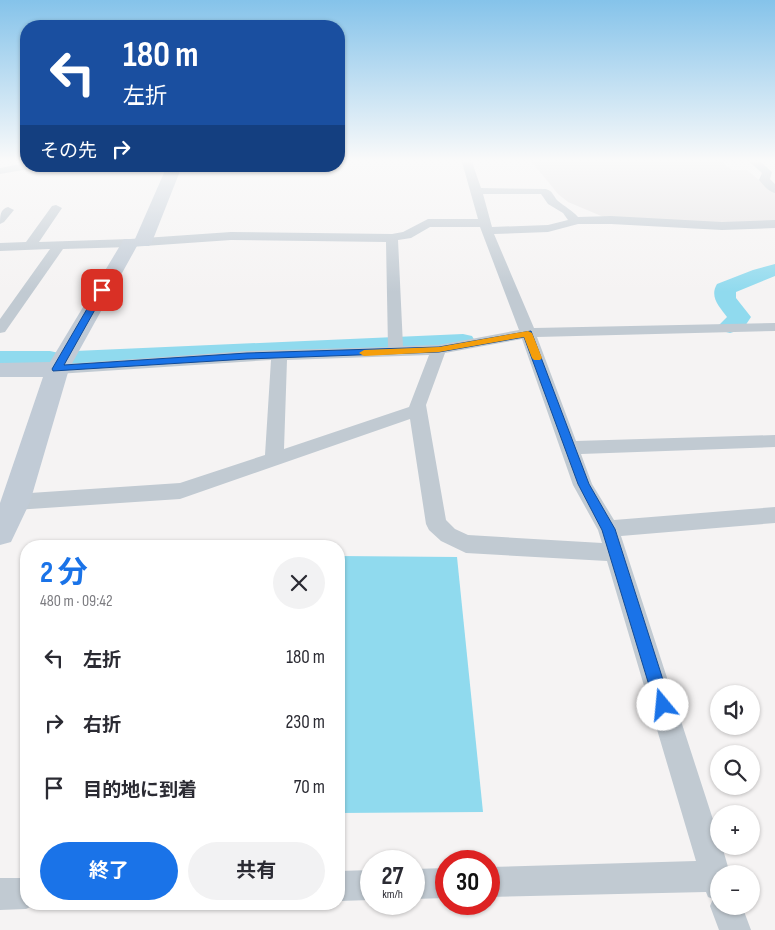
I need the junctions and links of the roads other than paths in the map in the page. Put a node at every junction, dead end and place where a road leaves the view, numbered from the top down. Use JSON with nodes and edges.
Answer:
{"nodes":[{"id":1,"x":155,"y":205,"type":"edge"},
{"id":2,"x":481,"y":205,"type":"edge"},
{"id":3,"x":558,"y":205,"type":"edge"},
{"id":4,"x":56,"y":208,"type":"dead end"},
{"id":5,"x":8,"y":210,"type":"dead end"},
{"id":6,"x":0,"y":220,"type":"edge"},
{"id":7,"x":575,"y":221,"type":"junction"},
{"id":8,"x":775,"y":224,"type":"edge"},
{"id":9,"x":486,"y":227,"type":"junction"},
{"id":10,"x":392,"y":238,"type":"junction"},
{"id":11,"x":136,"y":243,"type":"junction"},
{"id":12,"x":6,"y":246,"type":"edge"},
{"id":13,"x":30,"y":246,"type":"junction"},
{"id":14,"x":59,"y":246,"type":"junction"},
{"id":15,"x":0,"y":261,"type":"edge"},
{"id":16,"x":775,"y":327,"type":"edge"},
{"id":17,"x":0,"y":329,"type":"edge"},
{"id":18,"x":528,"y":333,"type":"junction"},
{"id":19,"x":396,"y":347,"type":"junction"},
{"id":20,"x":439,"y":350,"type":"junction"},
{"id":21,"x":278,"y":355,"type":"junction"},
{"id":22,"x":57,"y":369,"type":"junction"},
{"id":23,"x":0,"y":370,"type":"edge"},
{"id":24,"x":417,"y":410,"type":"junction"},
{"id":25,"x":775,"y":441,"type":"edge"},
{"id":26,"x":570,"y":448,"type":"junction"},
{"id":27,"x":274,"y":460,"type":"junction"},
{"id":28,"x":15,"y":502,"type":"junction"},
{"id":29,"x":775,"y":515,"type":"edge"},
{"id":30,"x":0,"y":533,"type":"edge"},
{"id":31,"x":612,"y":541,"type":"junction"},
{"id":32,"x":712,"y":865,"type":"edge"},
{"id":33,"x":710,"y":881,"type":"edge"},
{"id":34,"x":500,"y":882,"type":"edge"},
{"id":35,"x":360,"y":885,"type":"edge"},
{"id":36,"x":345,"y":886,"type":"edge"},
{"id":37,"x":0,"y":894,"type":"edge"},
{"id":38,"x":20,"y":894,"type":"edge"},
{"id":39,"x":729,"y":915,"type":"edge"},
{"id":40,"x":735,"y":930,"type":"edge"}],
"edges":[{"from":1,"to":11,"type":"street"},
{"from":2,"to":9,"type":"street"},
{"from":3,"to":7,"type":"street"},
{"from":4,"to":13,"type":"street"},
{"from":5,"to":6,"type":"street"},
{"from":7,"to":8,"type":"street"},
{"from":7,"to":9,"type":"street"},
{"from":9,"to":10,"type":"street"},
{"from":9,"to":18,"type":"street"},
{"from":10,"to":11,"type":"street"},
{"from":10,"to":19,"type":"street"},
{"from":11,"to":14,"type":"street"},
{"from":11,"to":22,"type":"street"},
{"from":12,"to":13,"type":"street"},
{"from":12,"to":15,"type":"street"},
{"from":13,"to":14,"type":"street"},
{"from":14,"to":17,"type":"street"},
{"from":16,"to":18,"type":"street"},
{"from":18,"to":20,"type":"street"},
{"from":18,"to":26,"type":"street"},
{"from":19,"to":20,"type":"street"},
{"from":19,"to":21,"type":"street"},
{"from":20,"to":24,"type":"street"},
{"from":21,"to":22,"type":"street"},
{"from":21,"to":27,"type":"street"},
{"from":22,"to":23,"type":"street"},
{"from":22,"to":28,"type":"street"},
{"from":24,"to":27,"type":"street"},
{"from":24,"to":31,"type":"street"},
{"from":25,"to":26,"type":"street"},
{"from":26,"to":31,"type":"street"},
{"from":27,"to":28,"type":"street"},
{"from":28,"to":30,"type":"street"},
{"from":29,"to":31,"type":"street"},
{"from":31,"to":32,"type":"street"},
{"from":33,"to":34,"type":"street"},
{"from":35,"to":36,"type":"street"},
{"from":37,"to":38,"type":"street"},
{"from":39,"to":40,"type":"street"}]}
